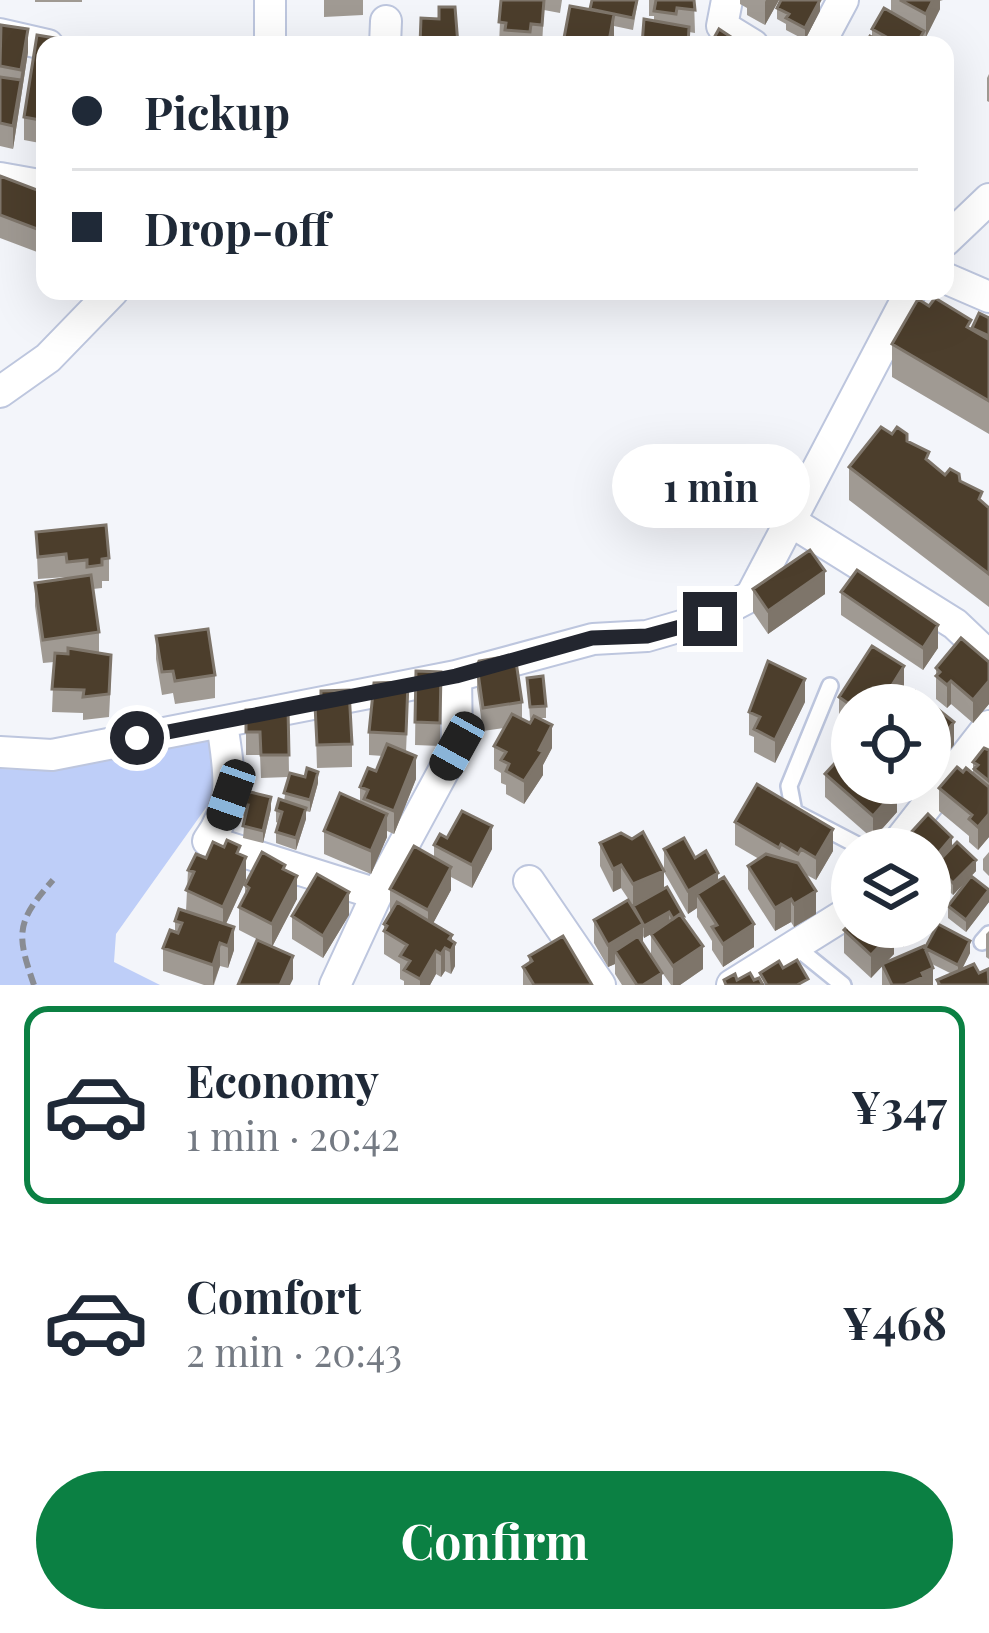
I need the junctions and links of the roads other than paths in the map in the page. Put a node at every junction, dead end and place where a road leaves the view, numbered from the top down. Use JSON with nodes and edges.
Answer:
{"nodes":[{"id":1,"x":270,"y":0,"type":"edge"},
{"id":2,"x":727,"y":0,"type":"edge"},
{"id":3,"x":843,"y":0,"type":"edge"},
{"id":4,"x":0,"y":34,"type":"edge"},
{"id":5,"x":270,"y":36,"type":"edge"},
{"id":6,"x":738,"y":36,"type":"edge"},
{"id":7,"x":824,"y":36,"type":"edge"},
{"id":8,"x":36,"y":42,"type":"edge"},
{"id":9,"x":0,"y":178,"type":"edge"},
{"id":10,"x":36,"y":184,"type":"edge"},
{"id":11,"x":989,"y":199,"type":"edge"},
{"id":12,"x":954,"y":232,"type":"edge"},
{"id":13,"x":954,"y":282,"type":"edge"},
{"id":14,"x":989,"y":297,"type":"edge"},
{"id":15,"x":104,"y":300,"type":"edge"},
{"id":16,"x":906,"y":300,"type":"edge"},
{"id":17,"x":0,"y":392,"type":"edge"},
{"id":18,"x":790,"y":520,"type":"junction"},
{"id":19,"x":989,"y":656,"type":"edge"},
{"id":20,"x":456,"y":676,"type":"junction"},
{"id":21,"x":830,"y":686,"type":"dead end"},
{"id":22,"x":222,"y":722,"type":"junction"},
{"id":23,"x":989,"y":726,"type":"edge"},
{"id":24,"x":0,"y":752,"type":"edge"},
{"id":25,"x":909,"y":828,"type":"edge"},
{"id":26,"x":831,"y":831,"type":"edge"},
{"id":27,"x":529,"y":881,"type":"dead end"},
{"id":28,"x":377,"y":893,"type":"junction"},
{"id":29,"x":831,"y":924,"type":"edge"},
{"id":30,"x":796,"y":947,"type":"junction"},
{"id":31,"x":334,"y":985,"type":"edge"},
{"id":32,"x":600,"y":985,"type":"edge"},
{"id":33,"x":732,"y":985,"type":"edge"},
{"id":34,"x":843,"y":985,"type":"edge"}],
"edges":[{"from":1,"to":5,"type":"street"},
{"from":2,"to":6,"type":"street"},
{"from":3,"to":7,"type":"street"},
{"from":4,"to":8,"type":"street"},
{"from":9,"to":10,"type":"street"},
{"from":11,"to":12,"type":"street"},
{"from":13,"to":14,"type":"street"},
{"from":15,"to":17,"type":"street"},
{"from":16,"to":18,"type":"street"},
{"from":18,"to":19,"type":"street"},
{"from":18,"to":20,"type":"street"},
{"from":20,"to":22,"type":"street"},
{"from":20,"to":28,"type":"street"},
{"from":21,"to":26,"type":"lane"},
{"from":22,"to":24,"type":"street"},
{"from":22,"to":28,"type":"street"},
{"from":23,"to":25,"type":"street"},
{"from":27,"to":32,"type":"street"},
{"from":28,"to":31,"type":"street"},
{"from":29,"to":30,"type":"street"},
{"from":30,"to":33,"type":"street"},
{"from":30,"to":34,"type":"lane"}]}
